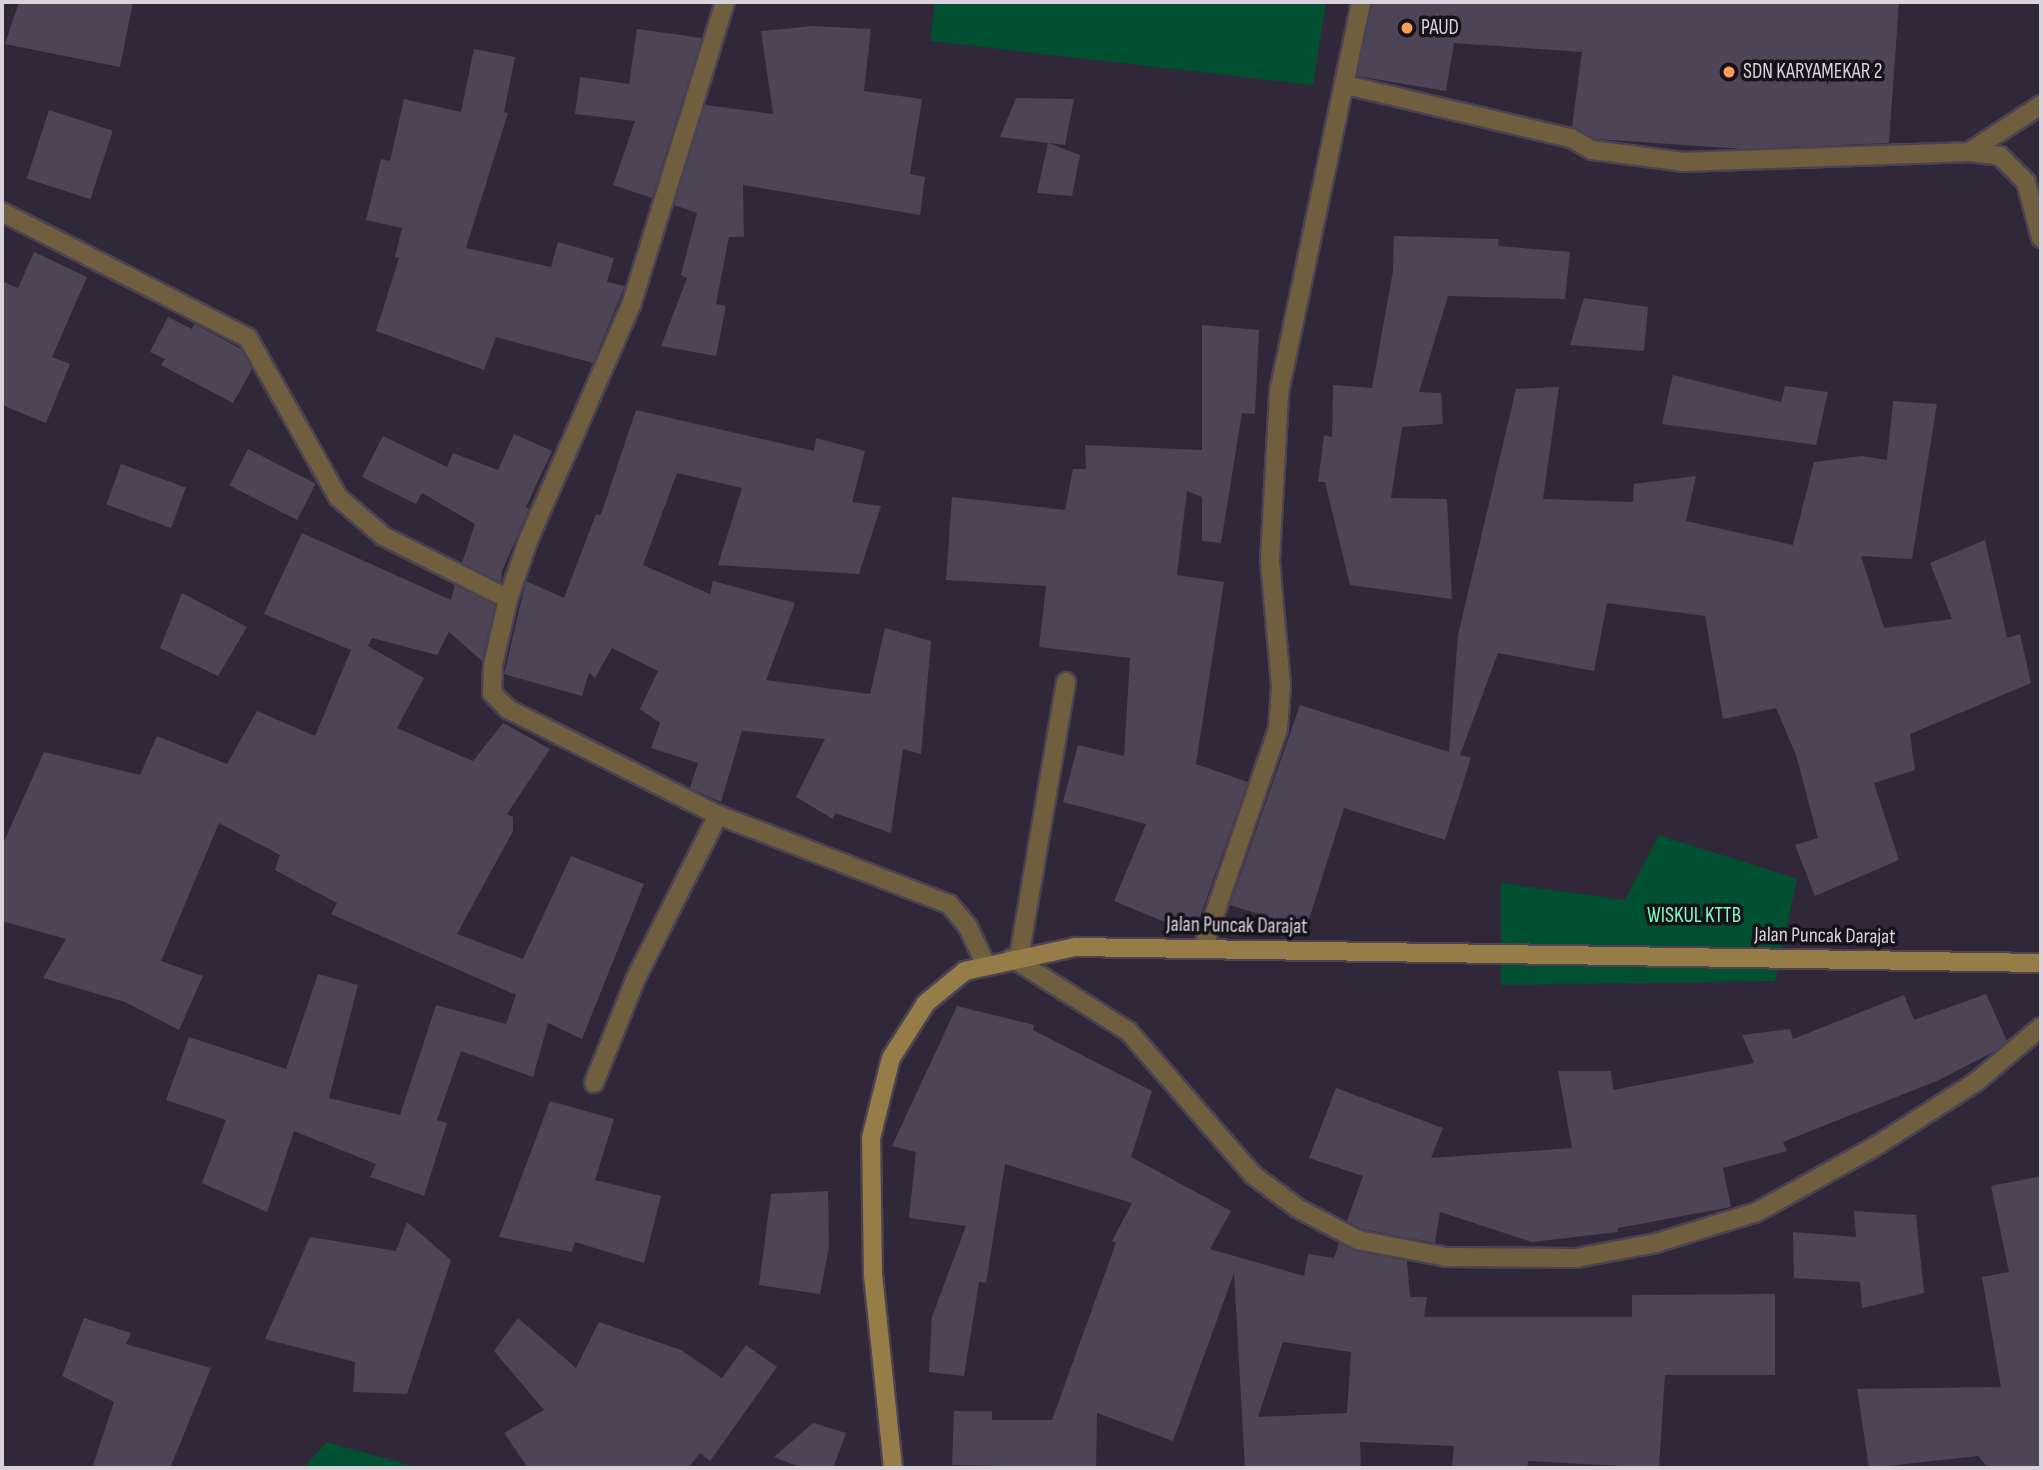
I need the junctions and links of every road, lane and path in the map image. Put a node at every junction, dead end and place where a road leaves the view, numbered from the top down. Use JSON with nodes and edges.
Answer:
{"nodes":[{"id":1,"x":725,"y":2,"type":"edge"},
{"id":2,"x":1361,"y":2,"type":"edge"},
{"id":3,"x":1346,"y":85,"type":"junction"},
{"id":4,"x":2041,"y":105,"type":"edge"},
{"id":5,"x":1969,"y":152,"type":"junction"},
{"id":6,"x":2,"y":212,"type":"edge"},
{"id":7,"x":2041,"y":237,"type":"edge"},
{"id":8,"x":508,"y":598,"type":"junction"},
{"id":9,"x":1066,"y":682,"type":"dead end"},
{"id":10,"x":718,"y":815,"type":"junction"},
{"id":11,"x":1203,"y":948,"type":"junction"},
{"id":12,"x":1015,"y":958,"type":"junction"},
{"id":13,"x":2041,"y":963,"type":"edge"},
{"id":14,"x":986,"y":965,"type":"junction"},
{"id":15,"x":2041,"y":1027,"type":"edge"},
{"id":16,"x":594,"y":1083,"type":"dead end"},
{"id":17,"x":893,"y":1468,"type":"edge"}],
"edges":[{"from":1,"to":8,"type":"street"},
{"from":2,"to":3,"type":"street"},
{"from":3,"to":5,"type":"street"},
{"from":3,"to":11,"type":"street"},
{"from":4,"to":5,"type":"street"},
{"from":5,"to":7,"type":"street"},
{"from":6,"to":8,"type":"street"},
{"from":8,"to":10,"type":"street"},
{"from":9,"to":12,"type":"street"},
{"from":10,"to":14,"type":"street"},
{"from":10,"to":16,"type":"street"},
{"from":11,"to":12,"type":"street","name":"Jalan Puncak Darajat"},
{"from":11,"to":13,"type":"street","name":"Jalan Puncak Darajat"},
{"from":12,"to":14,"type":"street","name":"Jalan Puncak Darajat"},
{"from":12,"to":15,"type":"street"},
{"from":14,"to":17,"type":"street","name":"Jalan Puncak Darajat"}]}
